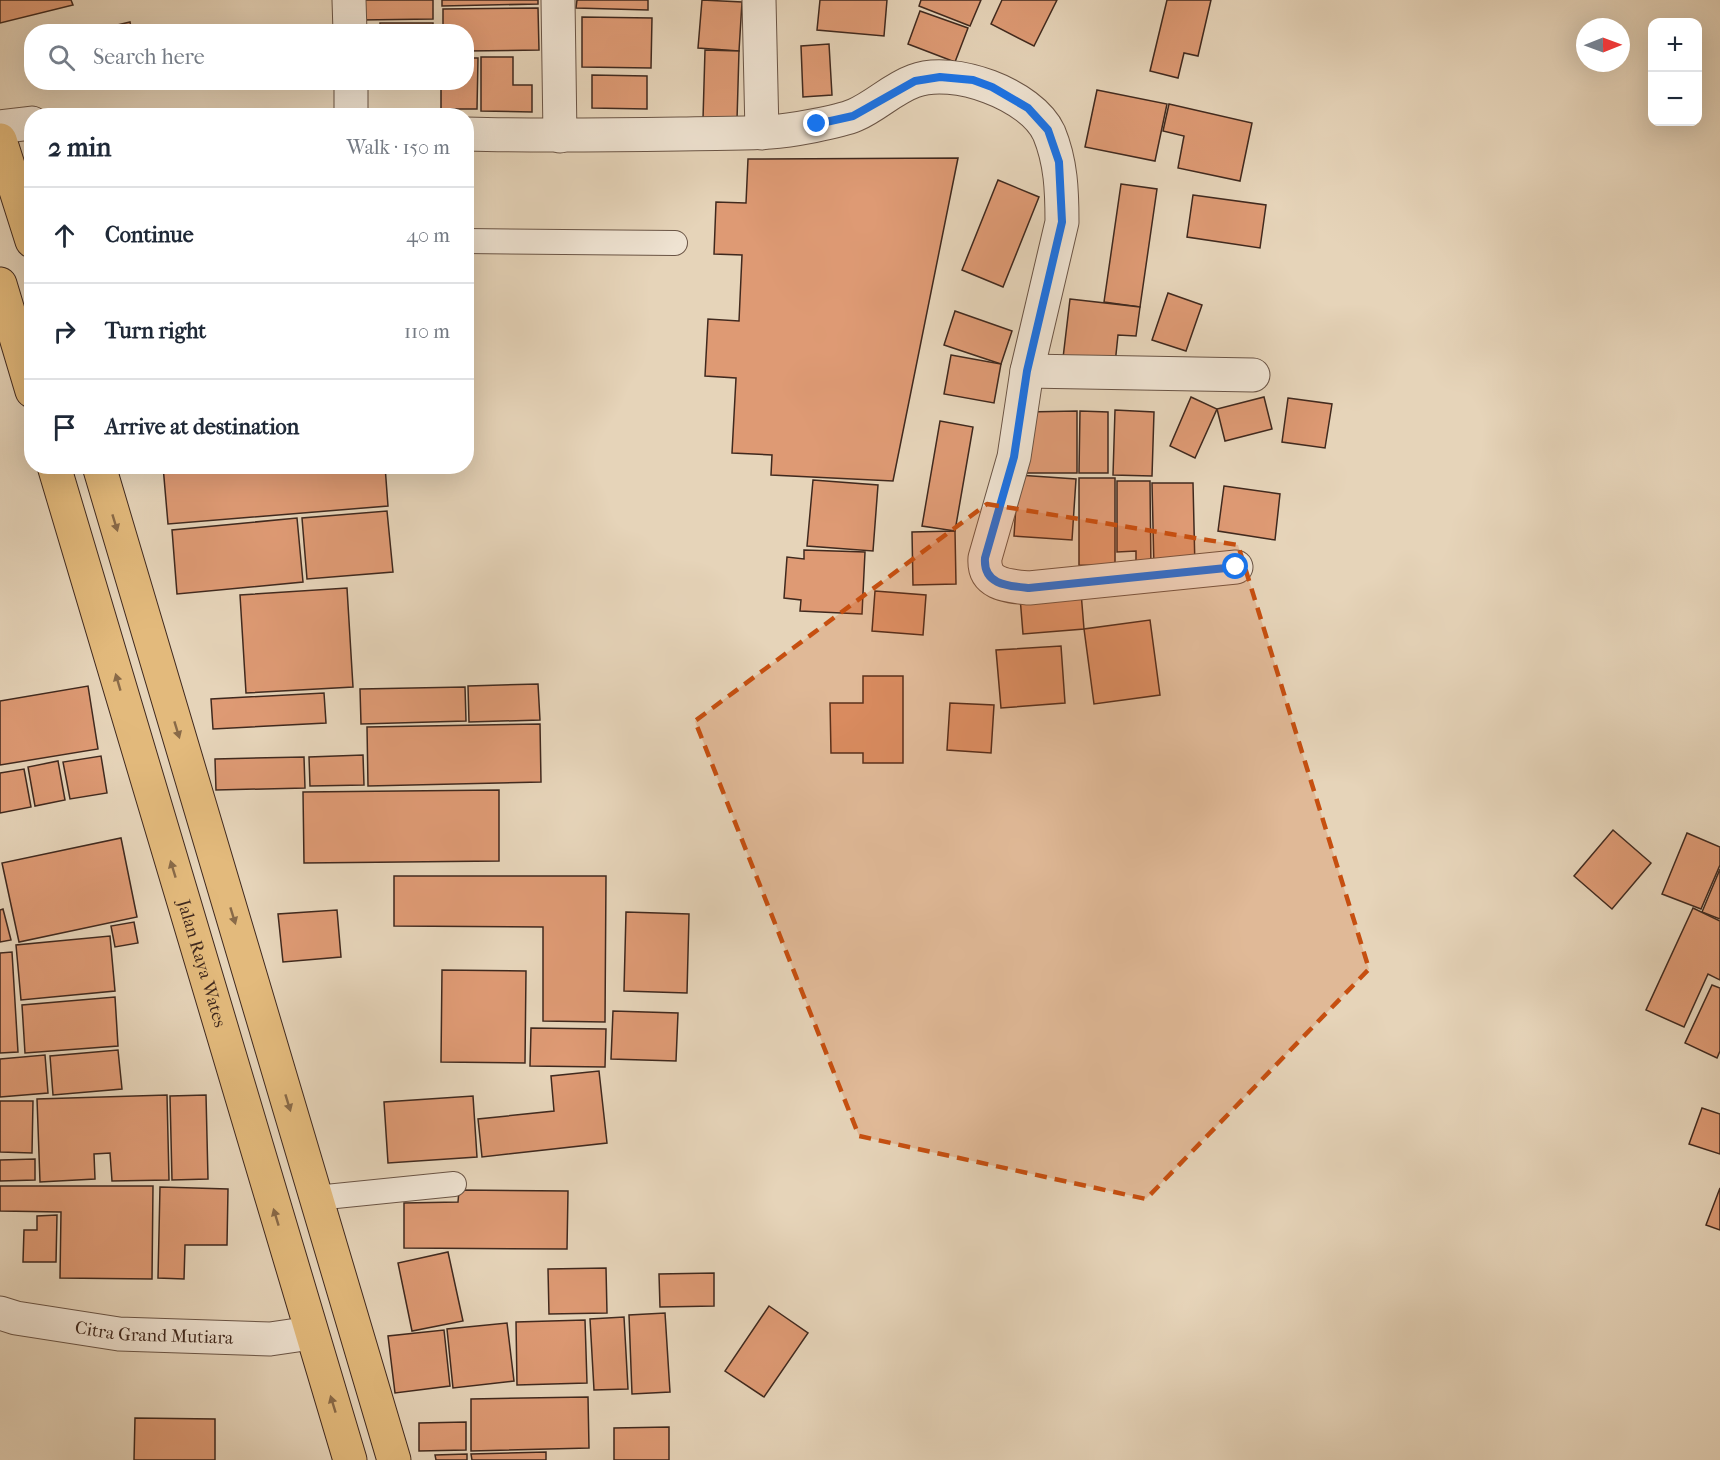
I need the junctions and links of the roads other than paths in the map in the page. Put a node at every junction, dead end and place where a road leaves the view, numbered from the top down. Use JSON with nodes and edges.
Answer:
{"nodes":[{"id":1,"x":349,"y":0,"type":"edge"},
{"id":2,"x":558,"y":0,"type":"edge"},
{"id":3,"x":759,"y":0,"type":"edge"},
{"id":4,"x":350,"y":24,"type":"edge"},
{"id":5,"x":351,"y":90,"type":"edge"},
{"id":6,"x":351,"y":108,"type":"edge"},
{"id":7,"x":24,"y":124,"type":"edge"},
{"id":8,"x":0,"y":127,"type":"edge"},
{"id":9,"x":762,"y":133,"type":"junction"},
{"id":10,"x":474,"y":134,"type":"edge"},
{"id":11,"x":560,"y":136,"type":"junction"},
{"id":12,"x":0,"y":140,"type":"edge"},
{"id":13,"x":24,"y":215,"type":"edge"},
{"id":14,"x":474,"y":241,"type":"edge"},
{"id":15,"x":675,"y":243,"type":"dead end"},
{"id":16,"x":0,"y":284,"type":"edge"},
{"id":17,"x":24,"y":364,"type":"edge"},
{"id":18,"x":1027,"y":371,"type":"junction"},
{"id":19,"x":1252,"y":375,"type":"dead end"},
{"id":20,"x":56,"y":474,"type":"edge"},
{"id":21,"x":101,"y":474,"type":"edge"},
{"id":22,"x":1236,"y":567,"type":"dead end"},
{"id":23,"x":454,"y":1184,"type":"dead end"},
{"id":24,"x":316,"y":1198,"type":"junction"},
{"id":25,"x":0,"y":1312,"type":"edge"},
{"id":26,"x":310,"y":1333,"type":"junction"},
{"id":27,"x":350,"y":1460,"type":"edge"},
{"id":28,"x":394,"y":1460,"type":"edge"}],
"edges":[{"from":1,"to":4,"type":"street"},
{"from":2,"to":11,"type":"street"},
{"from":3,"to":9,"type":"street"},
{"from":5,"to":6,"type":"street"},
{"from":7,"to":8,"type":"street"},
{"from":9,"to":11,"type":"street"},
{"from":9,"to":18,"type":"street"},
{"from":10,"to":11,"type":"street"},
{"from":12,"to":13,"type":"highway"},
{"from":14,"to":15,"type":"lane"},
{"from":16,"to":17,"type":"highway"},
{"from":18,"to":19,"type":"street"},
{"from":18,"to":22,"type":"street"},
{"from":26,"to":20,"type":"highway","name":"Jalan Raya Wates","one_way":true},
{"from":21,"to":24,"type":"highway","one_way":true},
{"from":23,"to":24,"type":"lane"},
{"from":24,"to":28,"type":"highway"},
{"from":25,"to":26,"type":"street","name":"Citra Grand Mutiara"},
{"from":27,"to":26,"type":"highway","name":"Jalan Raya Wates","one_way":true}]}
